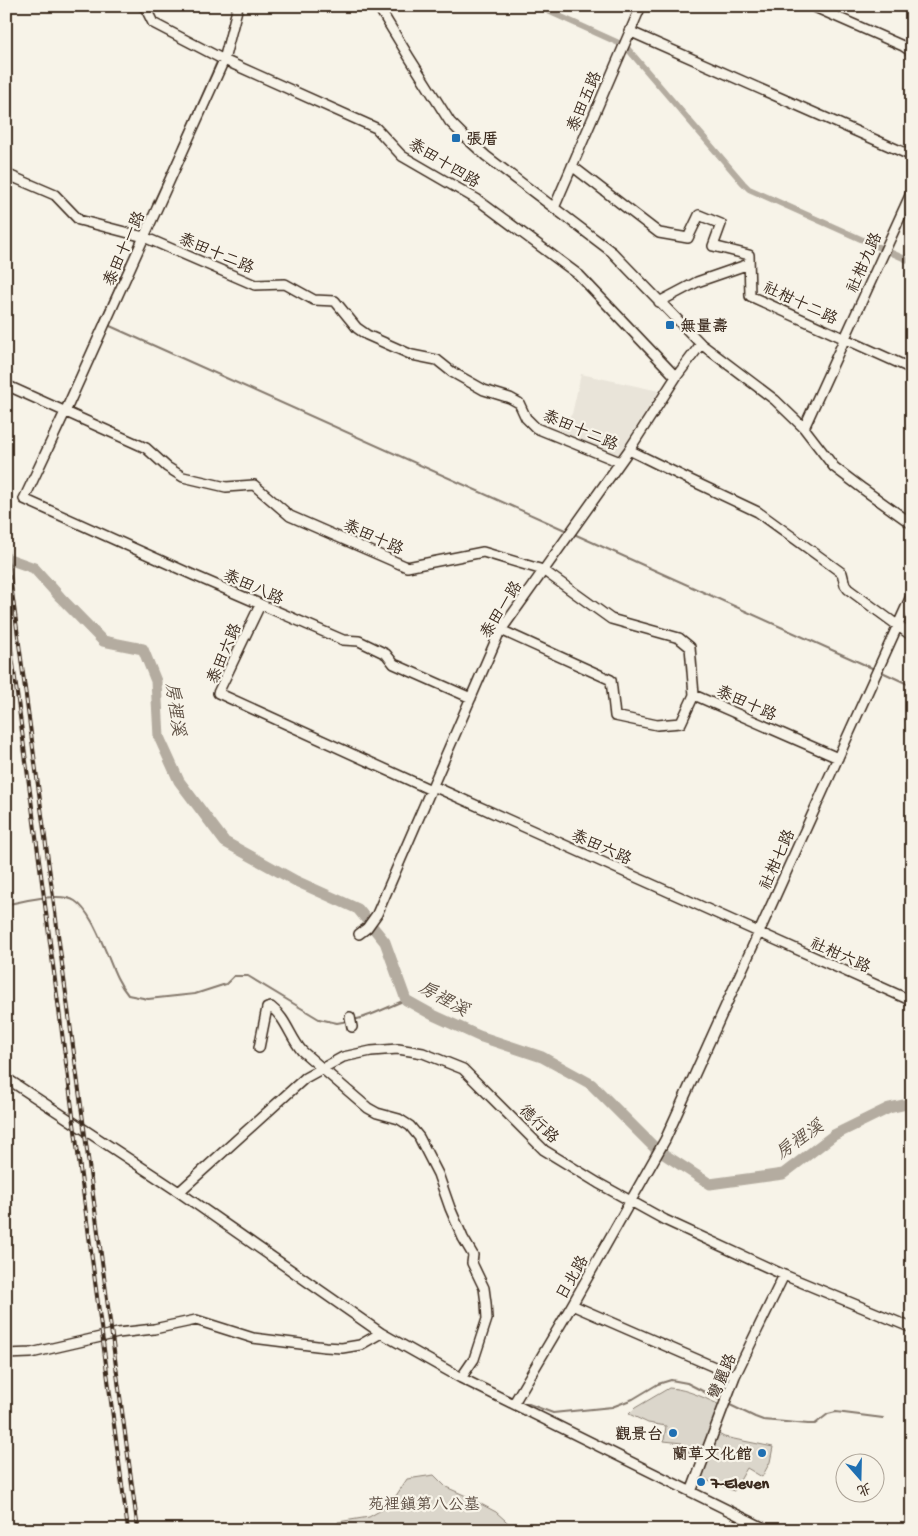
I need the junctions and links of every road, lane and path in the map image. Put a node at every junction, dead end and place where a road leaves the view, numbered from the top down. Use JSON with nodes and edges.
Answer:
{"nodes":[{"id":1,"x":142,"y":6,"type":"edge"},
{"id":2,"x":238,"y":6,"type":"edge"},
{"id":3,"x":378,"y":6,"type":"edge"},
{"id":4,"x":641,"y":6,"type":"edge"},
{"id":5,"x":812,"y":6,"type":"edge"},
{"id":6,"x":835,"y":6,"type":"edge"},
{"id":7,"x":831,"y":15,"type":"junction"},
{"id":8,"x":629,"y":31,"type":"junction"},
{"id":9,"x":912,"y":52,"type":"edge"},
{"id":10,"x":224,"y":60,"type":"junction"},
{"id":11,"x":912,"y":156,"type":"edge"},
{"id":12,"x":572,"y":166,"type":"junction"},
{"id":13,"x":6,"y":174,"type":"edge"},
{"id":14,"x":912,"y":191,"type":"edge"},
{"id":15,"x":554,"y":208,"type":"junction"},
{"id":16,"x":144,"y":237,"type":"junction"},
{"id":17,"x":749,"y":264,"type":"junction"},
{"id":18,"x":660,"y":302,"type":"junction"},
{"id":19,"x":844,"y":339,"type":"junction"},
{"id":20,"x":700,"y":344,"type":"junction"},
{"id":21,"x":912,"y":369,"type":"edge"},
{"id":22,"x":676,"y":377,"type":"junction"},
{"id":23,"x":6,"y":385,"type":"edge"},
{"id":24,"x":65,"y":412,"type":"junction"},
{"id":25,"x":804,"y":428,"type":"junction"},
{"id":26,"x":629,"y":450,"type":"junction"},
{"id":27,"x":620,"y":462,"type":"junction"},
{"id":28,"x":24,"y":499,"type":"joint"},
{"id":29,"x":912,"y":524,"type":"edge"},
{"id":30,"x":543,"y":570,"type":"junction"},
{"id":31,"x":912,"y":594,"type":"edge"},
{"id":32,"x":260,"y":605,"type":"junction"},
{"id":33,"x":897,"y":626,"type":"junction"},
{"id":34,"x":501,"y":630,"type":"junction"},
{"id":35,"x":912,"y":636,"type":"edge"},
{"id":36,"x":694,"y":695,"type":"junction"},
{"id":37,"x":471,"y":698,"type":"junction"},
{"id":38,"x":838,"y":758,"type":"junction"},
{"id":39,"x":432,"y":788,"type":"junction"},
{"id":40,"x":759,"y":933,"type":"junction"},
{"id":41,"x":358,"y":934,"type":"dead end"},
{"id":42,"x":912,"y":1001,"type":"edge"},
{"id":43,"x":350,"y":1017,"type":"dead end"},
{"id":44,"x":352,"y":1027,"type":"dead end"},
{"id":45,"x":259,"y":1048,"type":"dead end"},
{"id":46,"x":321,"y":1068,"type":"junction"},
{"id":47,"x":6,"y":1078,"type":"edge"},
{"id":48,"x":651,"y":1165,"type":"joint"},
{"id":49,"x":179,"y":1192,"type":"junction"},
{"id":50,"x":631,"y":1201,"type":"junction"},
{"id":51,"x":784,"y":1275,"type":"junction"},
{"id":52,"x":572,"y":1305,"type":"junction"},
{"id":53,"x":912,"y":1328,"type":"edge"},
{"id":54,"x":381,"y":1333,"type":"junction"},
{"id":55,"x":6,"y":1354,"type":"edge"},
{"id":56,"x":735,"y":1376,"type":"junction"},
{"id":57,"x":461,"y":1378,"type":"junction"},
{"id":58,"x":514,"y":1403,"type":"junction"},
{"id":59,"x":691,"y":1492,"type":"junction"},
{"id":60,"x":768,"y":1530,"type":"edge"}],
"edges":[{"from":1,"to":10,"type":"street","name":"泰田十四路"},
{"from":2,"to":10,"type":"street","name":"泰田十一路"},
{"from":3,"to":15,"type":"street"},
{"from":4,"to":8,"type":"street","name":"泰田五路"},
{"from":5,"to":7,"type":"street"},
{"from":6,"to":7,"type":"street"},
{"from":7,"to":9,"type":"street"},
{"from":8,"to":11,"type":"street"},
{"from":8,"to":12,"type":"street","name":"泰田五路"},
{"from":10,"to":16,"type":"street","name":"泰田十一路"},
{"from":10,"to":22,"type":"street","name":"泰田十四路"},
{"from":12,"to":15,"type":"street","name":"泰田五路"},
{"from":12,"to":17,"type":"street","name":"社柑十二路"},
{"from":13,"to":16,"type":"street","name":"泰田十二路"},
{"from":14,"to":19,"type":"street","name":"社柑九路"},
{"from":15,"to":18,"type":"street"},
{"from":16,"to":24,"type":"street","name":"泰田十一路"},
{"from":16,"to":27,"type":"street","name":"泰田十二路"},
{"from":17,"to":18,"type":"street"},
{"from":17,"to":19,"type":"street","name":"社柑十二路"},
{"from":18,"to":20,"type":"street"},
{"from":19,"to":21,"type":"street","name":"社柑十二路"},
{"from":19,"to":25,"type":"street","name":"社柑九路"},
{"from":20,"to":22,"type":"street","name":"泰田一路"},
{"from":20,"to":25,"type":"street"},
{"from":22,"to":26,"type":"street","name":"泰田一路"},
{"from":23,"to":24,"type":"street","name":"泰田十路"},
{"from":24,"to":28,"type":"street","name":"泰田十一路"},
{"from":24,"to":30,"type":"street","name":"泰田十路"},
{"from":25,"to":29,"type":"street"},
{"from":26,"to":27,"type":"street","name":"泰田一路"},
{"from":26,"to":33,"type":"street","name":"泰田十二路"},
{"from":27,"to":30,"type":"street","name":"泰田一路"},
{"from":28,"to":32,"type":"street","name":"泰田八路"},
{"from":30,"to":34,"type":"street","name":"泰田一路"},
{"from":30,"to":36,"type":"street","name":"泰田十路"},
{"from":31,"to":33,"type":"street","name":"社柑七路"},
{"from":32,"to":37,"type":"street","name":"泰田八路"},
{"from":32,"to":39,"type":"street","name":"泰田六路"},
{"from":33,"to":35,"type":"street","name":"泰田十二路"},
{"from":33,"to":38,"type":"street","name":"社柑七路"},
{"from":34,"to":36,"type":"street"},
{"from":34,"to":37,"type":"street","name":"泰田一路"},
{"from":36,"to":38,"type":"street","name":"泰田十路"},
{"from":37,"to":39,"type":"street","name":"泰田一路"},
{"from":38,"to":40,"type":"street","name":"社柑七路"},
{"from":39,"to":40,"type":"street","name":"泰田六路"},
{"from":39,"to":41,"type":"street","name":"泰田一路"},
{"from":40,"to":42,"type":"street","name":"社柑六路"},
{"from":40,"to":48,"type":"street","name":"社柑七路"},
{"from":43,"to":44,"type":"street"},
{"from":45,"to":46,"type":"street"},
{"from":46,"to":49,"type":"street","name":"德行路"},
{"from":46,"to":50,"type":"street","name":"德行路"},
{"from":46,"to":57,"type":"street"},
{"from":47,"to":49,"type":"street"},
{"from":48,"to":50,"type":"street","name":"日北路"},
{"from":49,"to":54,"type":"street"},
{"from":50,"to":51,"type":"street","name":"德行路"},
{"from":50,"to":52,"type":"street","name":"日北路"},
{"from":51,"to":53,"type":"street","name":"德行路"},
{"from":51,"to":56,"type":"street","name":"彎麗路"},
{"from":52,"to":56,"type":"street"},
{"from":52,"to":58,"type":"street","name":"日北路"},
{"from":54,"to":55,"type":"street"},
{"from":54,"to":57,"type":"street"},
{"from":56,"to":59,"type":"street","name":"彎麗路"},
{"from":57,"to":58,"type":"street"},
{"from":58,"to":59,"type":"street"},
{"from":59,"to":60,"type":"street"}]}
